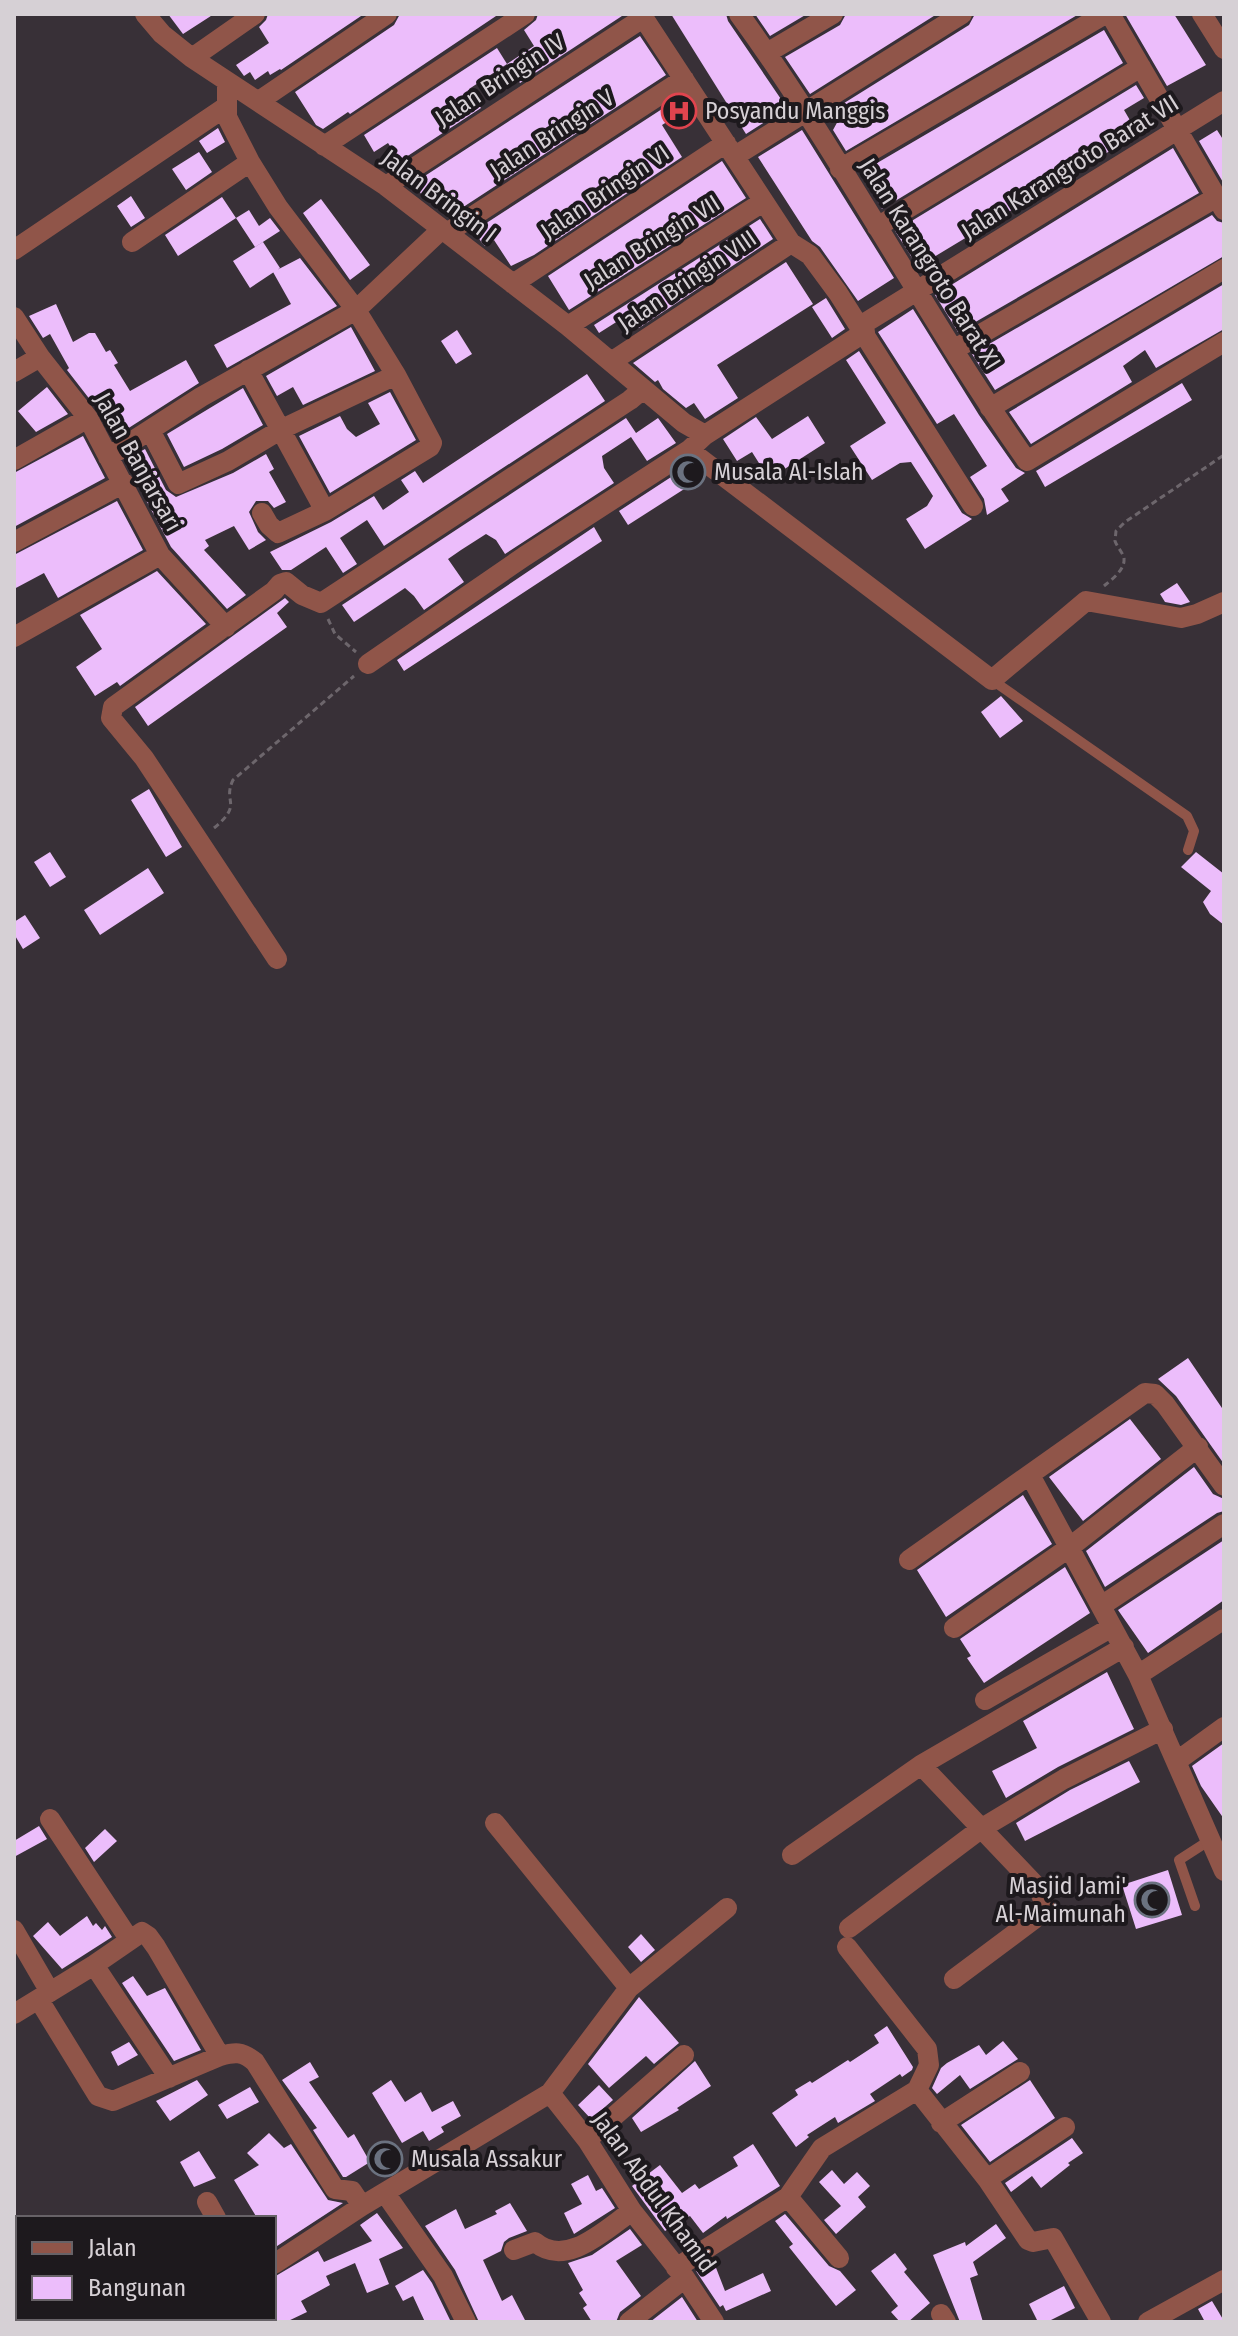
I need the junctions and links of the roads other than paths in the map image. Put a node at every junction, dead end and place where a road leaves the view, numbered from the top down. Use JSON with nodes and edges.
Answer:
{"nodes":[{"id":1,"x":145,"y":14,"type":"edge"},
{"id":2,"x":255,"y":14,"type":"edge"},
{"id":3,"x":387,"y":14,"type":"edge"},
{"id":4,"x":525,"y":14,"type":"edge"},
{"id":5,"x":739,"y":14,"type":"edge"},
{"id":6,"x":833,"y":14,"type":"edge"},
{"id":7,"x":962,"y":14,"type":"edge"},
{"id":8,"x":1107,"y":14,"type":"edge"},
{"id":9,"x":1202,"y":14,"type":"edge"},
{"id":10,"x":642,"y":16,"type":"edge"},
{"id":11,"x":1224,"y":49,"type":"edge"},
{"id":12,"x":767,"y":53,"type":"junction"},
{"id":13,"x":192,"y":58,"type":"junction"},
{"id":14,"x":1141,"y":67,"type":"junction"},
{"id":15,"x":684,"y":79,"type":"junction"},
{"id":16,"x":227,"y":82,"type":"junction"},
{"id":17,"x":259,"y":101,"type":"junction"},
{"id":18,"x":1224,"y":101,"type":"edge"},
{"id":19,"x":227,"y":106,"type":"junction"},
{"id":20,"x":805,"y":110,"type":"junction"},
{"id":21,"x":1177,"y":131,"type":"junction"},
{"id":22,"x":324,"y":146,"type":"junction"},
{"id":23,"x":730,"y":150,"type":"junction"},
{"id":24,"x":250,"y":162,"type":"junction"},
{"id":25,"x":840,"y":169,"type":"junction"},
{"id":26,"x":386,"y":186,"type":"junction"},
{"id":27,"x":763,"y":202,"type":"junction"},
{"id":28,"x":1220,"y":204,"type":"edge"},
{"id":29,"x":877,"y":227,"type":"junction"},
{"id":30,"x":440,"y":234,"type":"junction"},
{"id":31,"x":132,"y":242,"type":"dead end"},
{"id":32,"x":791,"y":243,"type":"junction"},
{"id":33,"x":14,"y":250,"type":"edge"},
{"id":34,"x":1224,"y":269,"type":"edge"},
{"id":35,"x":513,"y":284,"type":"junction"},
{"id":36,"x":918,"y":291,"type":"junction"},
{"id":37,"x":356,"y":310,"type":"junction"},
{"id":38,"x":14,"y":317,"type":"edge"},
{"id":39,"x":568,"y":326,"type":"junction"},
{"id":40,"x":863,"y":329,"type":"junction"},
{"id":41,"x":1224,"y":342,"type":"edge"},
{"id":42,"x":955,"y":349,"type":"junction"},
{"id":43,"x":40,"y":357,"type":"junction"},
{"id":44,"x":611,"y":362,"type":"junction"},
{"id":45,"x":248,"y":370,"type":"junction"},
{"id":46,"x":14,"y":372,"type":"edge"},
{"id":47,"x":396,"y":375,"type":"junction"},
{"id":48,"x":638,"y":394,"type":"junction"},
{"id":49,"x":990,"y":408,"type":"junction"},
{"id":50,"x":88,"y":418,"type":"junction"},
{"id":51,"x":282,"y":429,"type":"junction"},
{"id":52,"x":150,"y":430,"type":"junction"},
{"id":53,"x":696,"y":443,"type":"junction"},
{"id":54,"x":108,"y":457,"type":"junction"},
{"id":55,"x":14,"y":460,"type":"edge"},
{"id":56,"x":124,"y":483,"type":"junction"},
{"id":57,"x":973,"y":506,"type":"dead end"},
{"id":58,"x":325,"y":511,"type":"junction"},
{"id":59,"x":262,"y":513,"type":"dead end"},
{"id":60,"x":14,"y":542,"type":"edge"},
{"id":61,"x":160,"y":555,"type":"junction"},
{"id":62,"x":1224,"y":602,"type":"edge"},
{"id":63,"x":226,"y":627,"type":"junction"},
{"id":64,"x":14,"y":637,"type":"edge"},
{"id":65,"x":368,"y":664,"type":"road end"},
{"id":66,"x":992,"y":680,"type":"junction"},
{"id":67,"x":1188,"y":850,"type":"dead end"},
{"id":68,"x":277,"y":959,"type":"dead end"},
{"id":69,"x":1198,"y":1447,"type":"junction"},
{"id":70,"x":1030,"y":1475,"type":"junction"},
{"id":71,"x":1224,"y":1486,"type":"edge"},
{"id":72,"x":1224,"y":1524,"type":"edge"},
{"id":73,"x":1070,"y":1547,"type":"junction"},
{"id":74,"x":909,"y":1560,"type":"dead end"},
{"id":75,"x":1101,"y":1606,"type":"junction"},
{"id":76,"x":1224,"y":1619,"type":"edge"},
{"id":77,"x":1112,"y":1627,"type":"junction"},
{"id":78,"x":954,"y":1628,"type":"dead end"},
{"id":79,"x":1124,"y":1647,"type":"junction"},
{"id":80,"x":1138,"y":1675,"type":"junction"},
{"id":81,"x":985,"y":1700,"type":"dead end"},
{"id":82,"x":1224,"y":1727,"type":"edge"},
{"id":83,"x":1163,"y":1729,"type":"junction"},
{"id":84,"x":1177,"y":1761,"type":"junction"},
{"id":85,"x":921,"y":1765,"type":"junction"},
{"id":86,"x":50,"y":1819,"type":"dead end"},
{"id":87,"x":495,"y":1823,"type":"dead end"},
{"id":88,"x":982,"y":1828,"type":"junction"},
{"id":89,"x":1217,"y":1835,"type":"edge"},
{"id":90,"x":792,"y":1855,"type":"dead end"},
{"id":91,"x":1224,"y":1871,"type":"edge"},
{"id":92,"x":1195,"y":1906,"type":"dead end"},
{"id":93,"x":727,"y":1908,"type":"dead end"},
{"id":94,"x":14,"y":1930,"type":"edge"},
{"id":95,"x":129,"y":1939,"type":"junction"},
{"id":96,"x":94,"y":1965,"type":"junction"},
{"id":97,"x":954,"y":1979,"type":"dead end"},
{"id":98,"x":629,"y":1988,"type":"junction"},
{"id":99,"x":44,"y":1996,"type":"junction"},
{"id":100,"x":14,"y":2014,"type":"edge"},
{"id":101,"x":684,"y":2055,"type":"dead end"},
{"id":102,"x":220,"y":2056,"type":"junction"},
{"id":103,"x":1020,"y":2072,"type":"dead end"},
{"id":104,"x":169,"y":2078,"type":"junction"},
{"id":105,"x":917,"y":2090,"type":"junction"},
{"id":106,"x":550,"y":2093,"type":"junction"},
{"id":107,"x":941,"y":2123,"type":"junction"},
{"id":108,"x":1065,"y":2127,"type":"dead end"},
{"id":109,"x":587,"y":2140,"type":"junction"},
{"id":110,"x":987,"y":2179,"type":"junction"},
{"id":111,"x":385,"y":2193,"type":"junction"},
{"id":112,"x":788,"y":2197,"type":"junction"},
{"id":113,"x":362,"y":2206,"type":"junction"},
{"id":114,"x":632,"y":2211,"type":"junction"},
{"id":115,"x":514,"y":2250,"type":"dead end"},
{"id":116,"x":839,"y":2258,"type":"dead end"},
{"id":117,"x":276,"y":2263,"type":"edge"},
{"id":118,"x":680,"y":2273,"type":"junction"},
{"id":119,"x":1224,"y":2280,"type":"edge"},
{"id":120,"x":1185,"y":2313,"type":"edge"},
{"id":121,"x":466,"y":2322,"type":"edge"},
{"id":122,"x":629,"y":2322,"type":"edge"},
{"id":123,"x":714,"y":2322,"type":"edge"},
{"id":124,"x":1101,"y":2322,"type":"edge"},
{"id":125,"x":1148,"y":2322,"type":"edge"}],
"edges":[{"from":1,"to":13,"type":"street","name":"Jalan Bringin I"},
{"from":2,"to":13,"type":"street"},
{"from":3,"to":17,"type":"street"},
{"from":4,"to":22,"type":"street"},
{"from":5,"to":12,"type":"street","name":"Jalan Karangroto Barat XI"},
{"from":6,"to":12,"type":"street"},
{"from":7,"to":20,"type":"street","name":"Jalan Bringin VI"},
{"from":8,"to":14,"type":"street"},
{"from":8,"to":25,"type":"street"},
{"from":9,"to":11,"type":"street"},
{"from":10,"to":15,"type":"street"},
{"from":10,"to":26,"type":"street","name":"Jalan Bringin IV"},
{"from":12,"to":20,"type":"street","name":"Jalan Karangroto Barat XI"},
{"from":13,"to":16,"type":"street","name":"Jalan Bringin I"},
{"from":14,"to":21,"type":"street"},
{"from":14,"to":29,"type":"street"},
{"from":15,"to":23,"type":"street"},
{"from":15,"to":30,"type":"street","name":"Jalan Bringin V"},
{"from":16,"to":17,"type":"street","name":"Jalan Bringin I"},
{"from":16,"to":19,"type":"street"},
{"from":17,"to":22,"type":"street","name":"Jalan Bringin I"},
{"from":18,"to":21,"type":"street","name":"Jalan Karangroto Barat VII"},
{"from":19,"to":24,"type":"street"},
{"from":19,"to":33,"type":"street"},
{"from":20,"to":23,"type":"street","name":"Jalan Bringin VI"},
{"from":20,"to":25,"type":"street","name":"Jalan Karangroto Barat XI"},
{"from":21,"to":28,"type":"street"},
{"from":21,"to":36,"type":"street","name":"Jalan Karangroto Barat VII"},
{"from":22,"to":26,"type":"street","name":"Jalan Bringin I"},
{"from":23,"to":27,"type":"street"},
{"from":23,"to":35,"type":"street","name":"Jalan Bringin VI"},
{"from":24,"to":31,"type":"street"},
{"from":24,"to":37,"type":"street"},
{"from":25,"to":29,"type":"street","name":"Jalan Karangroto Barat XI"},
{"from":26,"to":30,"type":"street","name":"Jalan Bringin I"},
{"from":27,"to":32,"type":"street"},
{"from":27,"to":39,"type":"street","name":"Jalan Bringin VII"},
{"from":28,"to":42,"type":"street"},
{"from":29,"to":36,"type":"street","name":"Jalan Karangroto Barat XI"},
{"from":30,"to":35,"type":"street","name":"Jalan Bringin I"},
{"from":30,"to":37,"type":"street","name":"Jalan Bringin V"},
{"from":32,"to":40,"type":"street"},
{"from":32,"to":44,"type":"street","name":"Jalan Bringin VIII"},
{"from":34,"to":49,"type":"street"},
{"from":35,"to":39,"type":"street","name":"Jalan Bringin I"},
{"from":36,"to":40,"type":"street","name":"Jalan Karangroto Barat VII"},
{"from":36,"to":42,"type":"street","name":"Jalan Karangroto Barat XI"},
{"from":37,"to":45,"type":"street","name":"Jalan Bringin V"},
{"from":37,"to":47,"type":"street"},
{"from":38,"to":43,"type":"street","name":"Jalan Banjarsari"},
{"from":39,"to":44,"type":"street","name":"Jalan Bringin I"},
{"from":40,"to":53,"type":"street","name":"Jalan Karangroto Barat VII"},
{"from":40,"to":57,"type":"street"},
{"from":41,"to":49,"type":"street","name":"Jalan Karangroto Barat XI"},
{"from":42,"to":49,"type":"street","name":"Jalan Karangroto Barat XI"},
{"from":43,"to":46,"type":"street"},
{"from":43,"to":50,"type":"street","name":"Jalan Banjarsari"},
{"from":44,"to":48,"type":"street","name":"Jalan Bringin I"},
{"from":45,"to":51,"type":"street"},
{"from":45,"to":52,"type":"street","name":"Jalan Bringin V"},
{"from":47,"to":51,"type":"street"},
{"from":47,"to":58,"type":"street"},
{"from":48,"to":53,"type":"street","name":"Jalan Bringin I"},
{"from":48,"to":63,"type":"street"},
{"from":50,"to":54,"type":"street","name":"Jalan Banjarsari"},
{"from":50,"to":55,"type":"street"},
{"from":51,"to":52,"type":"street"},
{"from":51,"to":58,"type":"street"},
{"from":52,"to":54,"type":"street","name":"Jalan Bringin V"},
{"from":53,"to":65,"type":"street","name":"Jalan Karangroto Barat VII"},
{"from":53,"to":66,"type":"street","name":"Jalan Bringin I"},
{"from":54,"to":56,"type":"street","name":"Jalan Banjarsari"},
{"from":56,"to":60,"type":"street"},
{"from":56,"to":61,"type":"street","name":"Jalan Banjarsari"},
{"from":58,"to":59,"type":"street"},
{"from":61,"to":63,"type":"street","name":"Jalan Banjarsari"},
{"from":61,"to":64,"type":"street"},
{"from":62,"to":66,"type":"street"},
{"from":63,"to":68,"type":"street"},
{"from":66,"to":67,"type":"lane"},
{"from":69,"to":70,"type":"street"},
{"from":69,"to":71,"type":"street"},
{"from":69,"to":73,"type":"street"},
{"from":70,"to":73,"type":"street"},
{"from":70,"to":74,"type":"street"},
{"from":72,"to":75,"type":"street"},
{"from":73,"to":75,"type":"street"},
{"from":73,"to":78,"type":"street"},
{"from":75,"to":77,"type":"street"},
{"from":76,"to":80,"type":"street"},
{"from":77,"to":79,"type":"street"},
{"from":77,"to":81,"type":"street"},
{"from":79,"to":80,"type":"street"},
{"from":79,"to":85,"type":"street"},
{"from":80,"to":83,"type":"street"},
{"from":82,"to":84,"type":"street"},
{"from":83,"to":84,"type":"street"},
{"from":83,"to":88,"type":"street"},
{"from":84,"to":89,"type":"street"},
{"from":85,"to":88,"type":"street"},
{"from":85,"to":90,"type":"street"},
{"from":86,"to":95,"type":"street"},
{"from":87,"to":98,"type":"street"},
{"from":88,"to":97,"type":"street"},
{"from":88,"to":105,"type":"street"},
{"from":89,"to":91,"type":"street"},
{"from":89,"to":92,"type":"lane"},
{"from":93,"to":98,"type":"street"},
{"from":94,"to":99,"type":"street"},
{"from":95,"to":96,"type":"street"},
{"from":95,"to":102,"type":"street"},
{"from":96,"to":99,"type":"street"},
{"from":96,"to":104,"type":"street"},
{"from":98,"to":106,"type":"street"},
{"from":99,"to":100,"type":"street"},
{"from":99,"to":104,"type":"street"},
{"from":101,"to":109,"type":"street"},
{"from":102,"to":104,"type":"street"},
{"from":102,"to":113,"type":"street"},
{"from":103,"to":107,"type":"street"},
{"from":105,"to":107,"type":"street"},
{"from":105,"to":112,"type":"street"},
{"from":106,"to":109,"type":"street","name":"Jalan Abdul Khamid"},
{"from":106,"to":111,"type":"street"},
{"from":107,"to":110,"type":"street"},
{"from":108,"to":110,"type":"street"},
{"from":109,"to":114,"type":"street","name":"Jalan Abdul Khamid"},
{"from":110,"to":124,"type":"street"},
{"from":111,"to":113,"type":"street"},
{"from":111,"to":121,"type":"street"},
{"from":112,"to":116,"type":"street"},
{"from":112,"to":118,"type":"street"},
{"from":113,"to":117,"type":"street"},
{"from":114,"to":115,"type":"street"},
{"from":114,"to":118,"type":"street","name":"Jalan Abdul Khamid"},
{"from":118,"to":122,"type":"street"},
{"from":118,"to":123,"type":"street","name":"Jalan Abdul Khamid"},
{"from":119,"to":120,"type":"street"},
{"from":120,"to":125,"type":"street"}]}
